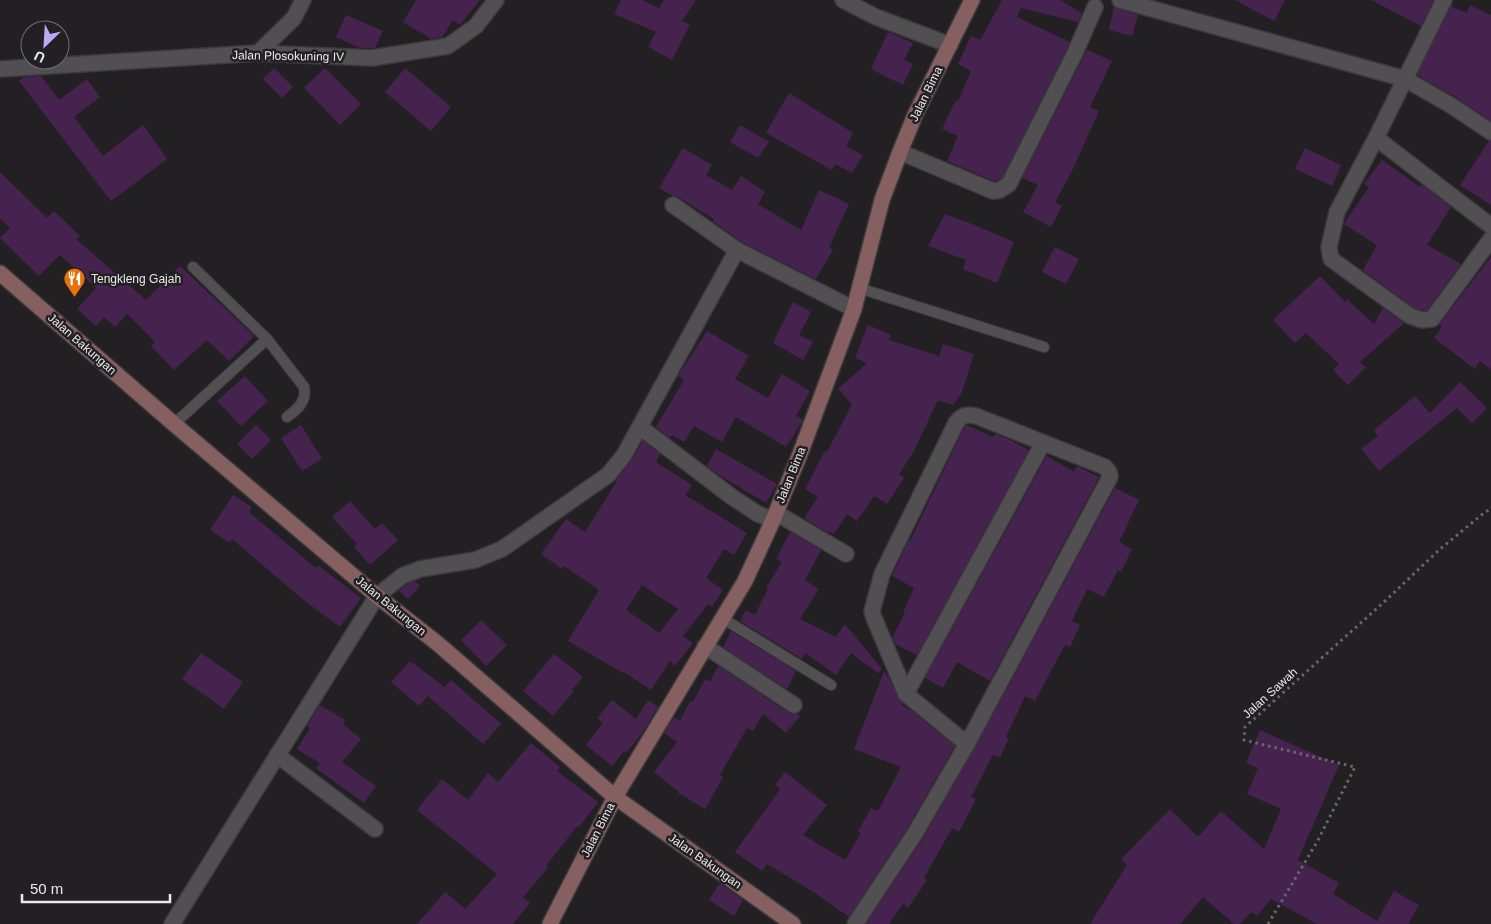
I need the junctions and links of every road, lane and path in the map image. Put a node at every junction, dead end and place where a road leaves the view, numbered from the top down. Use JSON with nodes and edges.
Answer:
{"nodes":[{"id":1,"x":304,"y":0,"type":"edge"},
{"id":2,"x":496,"y":0,"type":"edge"},
{"id":3,"x":843,"y":0,"type":"edge"},
{"id":4,"x":972,"y":0,"type":"edge"},
{"id":5,"x":1120,"y":0,"type":"edge"},
{"id":6,"x":1444,"y":0,"type":"edge"},
{"id":7,"x":1095,"y":8,"type":"dead end"},
{"id":8,"x":950,"y":45,"type":"junction"},
{"id":9,"x":258,"y":53,"type":"junction"},
{"id":10,"x":0,"y":70,"type":"edge"},
{"id":11,"x":1405,"y":79,"type":"junction"},
{"id":12,"x":1491,"y":132,"type":"edge"},
{"id":13,"x":1376,"y":138,"type":"junction"},
{"id":14,"x":900,"y":152,"type":"junction"},
{"id":15,"x":674,"y":205,"type":"dead end"},
{"id":16,"x":1491,"y":226,"type":"edge"},
{"id":17,"x":1491,"y":239,"type":"edge"},
{"id":18,"x":737,"y":250,"type":"junction"},
{"id":19,"x":193,"y":267,"type":"dead end"},
{"id":20,"x":0,"y":273,"type":"edge"},
{"id":21,"x":859,"y":288,"type":"junction"},
{"id":22,"x":854,"y":310,"type":"junction"},
{"id":23,"x":267,"y":339,"type":"junction"},
{"id":24,"x":1044,"y":347,"type":"dead end"},
{"id":25,"x":287,"y":417,"type":"dead end"},
{"id":26,"x":174,"y":424,"type":"junction"},
{"id":27,"x":640,"y":427,"type":"junction"},
{"id":28,"x":1043,"y":443,"type":"junction"},
{"id":29,"x":1491,"y":509,"type":"edge"},
{"id":30,"x":774,"y":517,"type":"junction"},
{"id":31,"x":846,"y":554,"type":"dead end"},
{"id":32,"x":377,"y":596,"type":"junction"},
{"id":33,"x":722,"y":618,"type":"junction"},
{"id":34,"x":705,"y":646,"type":"junction"},
{"id":35,"x":831,"y":685,"type":"dead end"},
{"id":36,"x":906,"y":694,"type":"junction"},
{"id":37,"x":794,"y":704,"type":"dead end"},
{"id":38,"x":966,"y":744,"type":"junction"},
{"id":39,"x":277,"y":755,"type":"junction"},
{"id":40,"x":615,"y":797,"type":"junction"},
{"id":41,"x":375,"y":829,"type":"dead end"},
{"id":42,"x":172,"y":924,"type":"edge"},
{"id":43,"x":550,"y":924,"type":"edge"},
{"id":44,"x":794,"y":924,"type":"edge"},
{"id":45,"x":855,"y":924,"type":"edge"},
{"id":46,"x":1268,"y":924,"type":"edge"}],
"edges":[{"from":1,"to":9,"type":"street"},
{"from":2,"to":9,"type":"street","name":"Jalan Plosokuning IV"},
{"from":3,"to":8,"type":"street"},
{"from":4,"to":8,"type":"street","name":"Jalan Bima"},
{"from":5,"to":11,"type":"street"},
{"from":6,"to":11,"type":"street"},
{"from":7,"to":14,"type":"street"},
{"from":8,"to":14,"type":"street","name":"Jalan Bima"},
{"from":9,"to":10,"type":"street","name":"Jalan Plosokuning IV"},
{"from":11,"to":12,"type":"street"},
{"from":11,"to":13,"type":"street"},
{"from":13,"to":16,"type":"street"},
{"from":13,"to":17,"type":"street"},
{"from":14,"to":21,"type":"street","name":"Jalan Bima"},
{"from":15,"to":18,"type":"street"},
{"from":18,"to":22,"type":"street"},
{"from":18,"to":27,"type":"street"},
{"from":19,"to":23,"type":"lane"},
{"from":20,"to":26,"type":"street","name":"Jalan Bakungan"},
{"from":21,"to":22,"type":"street","name":"Jalan Bima"},
{"from":21,"to":24,"type":"lane"},
{"from":22,"to":30,"type":"street","name":"Jalan Bima"},
{"from":23,"to":25,"type":"lane"},
{"from":23,"to":26,"type":"lane"},
{"from":26,"to":32,"type":"street","name":"Jalan Bakungan"},
{"from":27,"to":30,"type":"street"},
{"from":27,"to":32,"type":"street"},
{"from":28,"to":36,"type":"street"},
{"from":28,"to":36,"type":"street"},
{"from":28,"to":38,"type":"street"},
{"from":29,"to":46,"type":"path","name":"Jalan Sawah"},
{"from":30,"to":31,"type":"street"},
{"from":30,"to":33,"type":"street","name":"Jalan Bima"},
{"from":32,"to":39,"type":"street"},
{"from":32,"to":40,"type":"street","name":"Jalan Bakungan"},
{"from":33,"to":34,"type":"street","name":"Jalan Bima"},
{"from":33,"to":35,"type":"lane"},
{"from":34,"to":37,"type":"street"},
{"from":34,"to":40,"type":"street","name":"Jalan Bima"},
{"from":36,"to":38,"type":"street"},
{"from":38,"to":45,"type":"street"},
{"from":39,"to":41,"type":"street"},
{"from":39,"to":42,"type":"street"},
{"from":40,"to":43,"type":"street","name":"Jalan Bima"},
{"from":40,"to":44,"type":"street","name":"Jalan Bakungan"}]}
